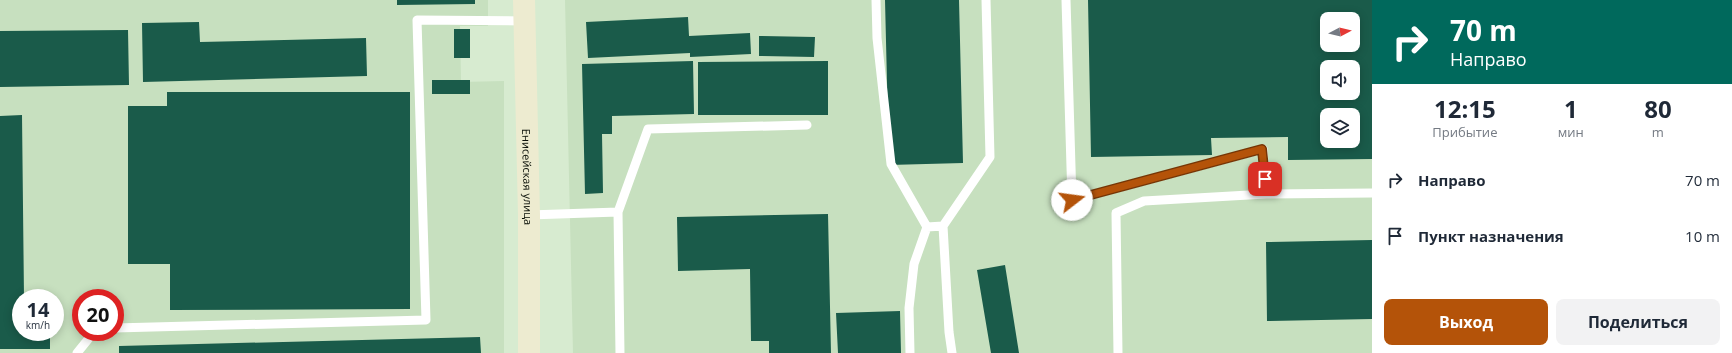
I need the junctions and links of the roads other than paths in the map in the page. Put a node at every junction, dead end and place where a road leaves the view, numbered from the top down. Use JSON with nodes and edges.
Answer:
{"nodes":[{"id":1,"x":876,"y":0,"type":"edge"},
{"id":2,"x":986,"y":0,"type":"edge"},
{"id":3,"x":1066,"y":0,"type":"edge"},
{"id":4,"x":525,"y":10,"type":"edge"},
{"id":5,"x":807,"y":125,"type":"dead end"},
{"id":6,"x":1372,"y":193,"type":"edge"},
{"id":7,"x":1266,"y":194,"type":"junction"},
{"id":8,"x":618,"y":212,"type":"junction"},
{"id":9,"x":529,"y":215,"type":"junction"},
{"id":10,"x":942,"y":226,"type":"junction"},
{"id":11,"x":927,"y":227,"type":"junction"},
{"id":12,"x":124,"y":328,"type":"edge"},
{"id":13,"x":87,"y":341,"type":"edge"},
{"id":14,"x":77,"y":353,"type":"edge"},
{"id":15,"x":529,"y":353,"type":"edge"},
{"id":16,"x":620,"y":353,"type":"edge"},
{"id":17,"x":910,"y":353,"type":"edge"},
{"id":18,"x":952,"y":353,"type":"edge"},
{"id":19,"x":1118,"y":353,"type":"edge"}],
"edges":[{"from":1,"to":11,"type":"lane"},
{"from":2,"to":10,"type":"lane"},
{"from":3,"to":7,"type":"lane"},
{"from":4,"to":9,"type":"street","name":"Енисейская улица"},
{"from":4,"to":12,"type":"lane"},
{"from":5,"to":8,"type":"lane"},
{"from":6,"to":7,"type":"lane"},
{"from":7,"to":19,"type":"lane"},
{"from":8,"to":9,"type":"lane"},
{"from":8,"to":16,"type":"lane"},
{"from":9,"to":15,"type":"street","name":"Енисейская улица"},
{"from":10,"to":11,"type":"lane"},
{"from":10,"to":18,"type":"lane"},
{"from":11,"to":17,"type":"lane"},
{"from":13,"to":14,"type":"lane"}]}
